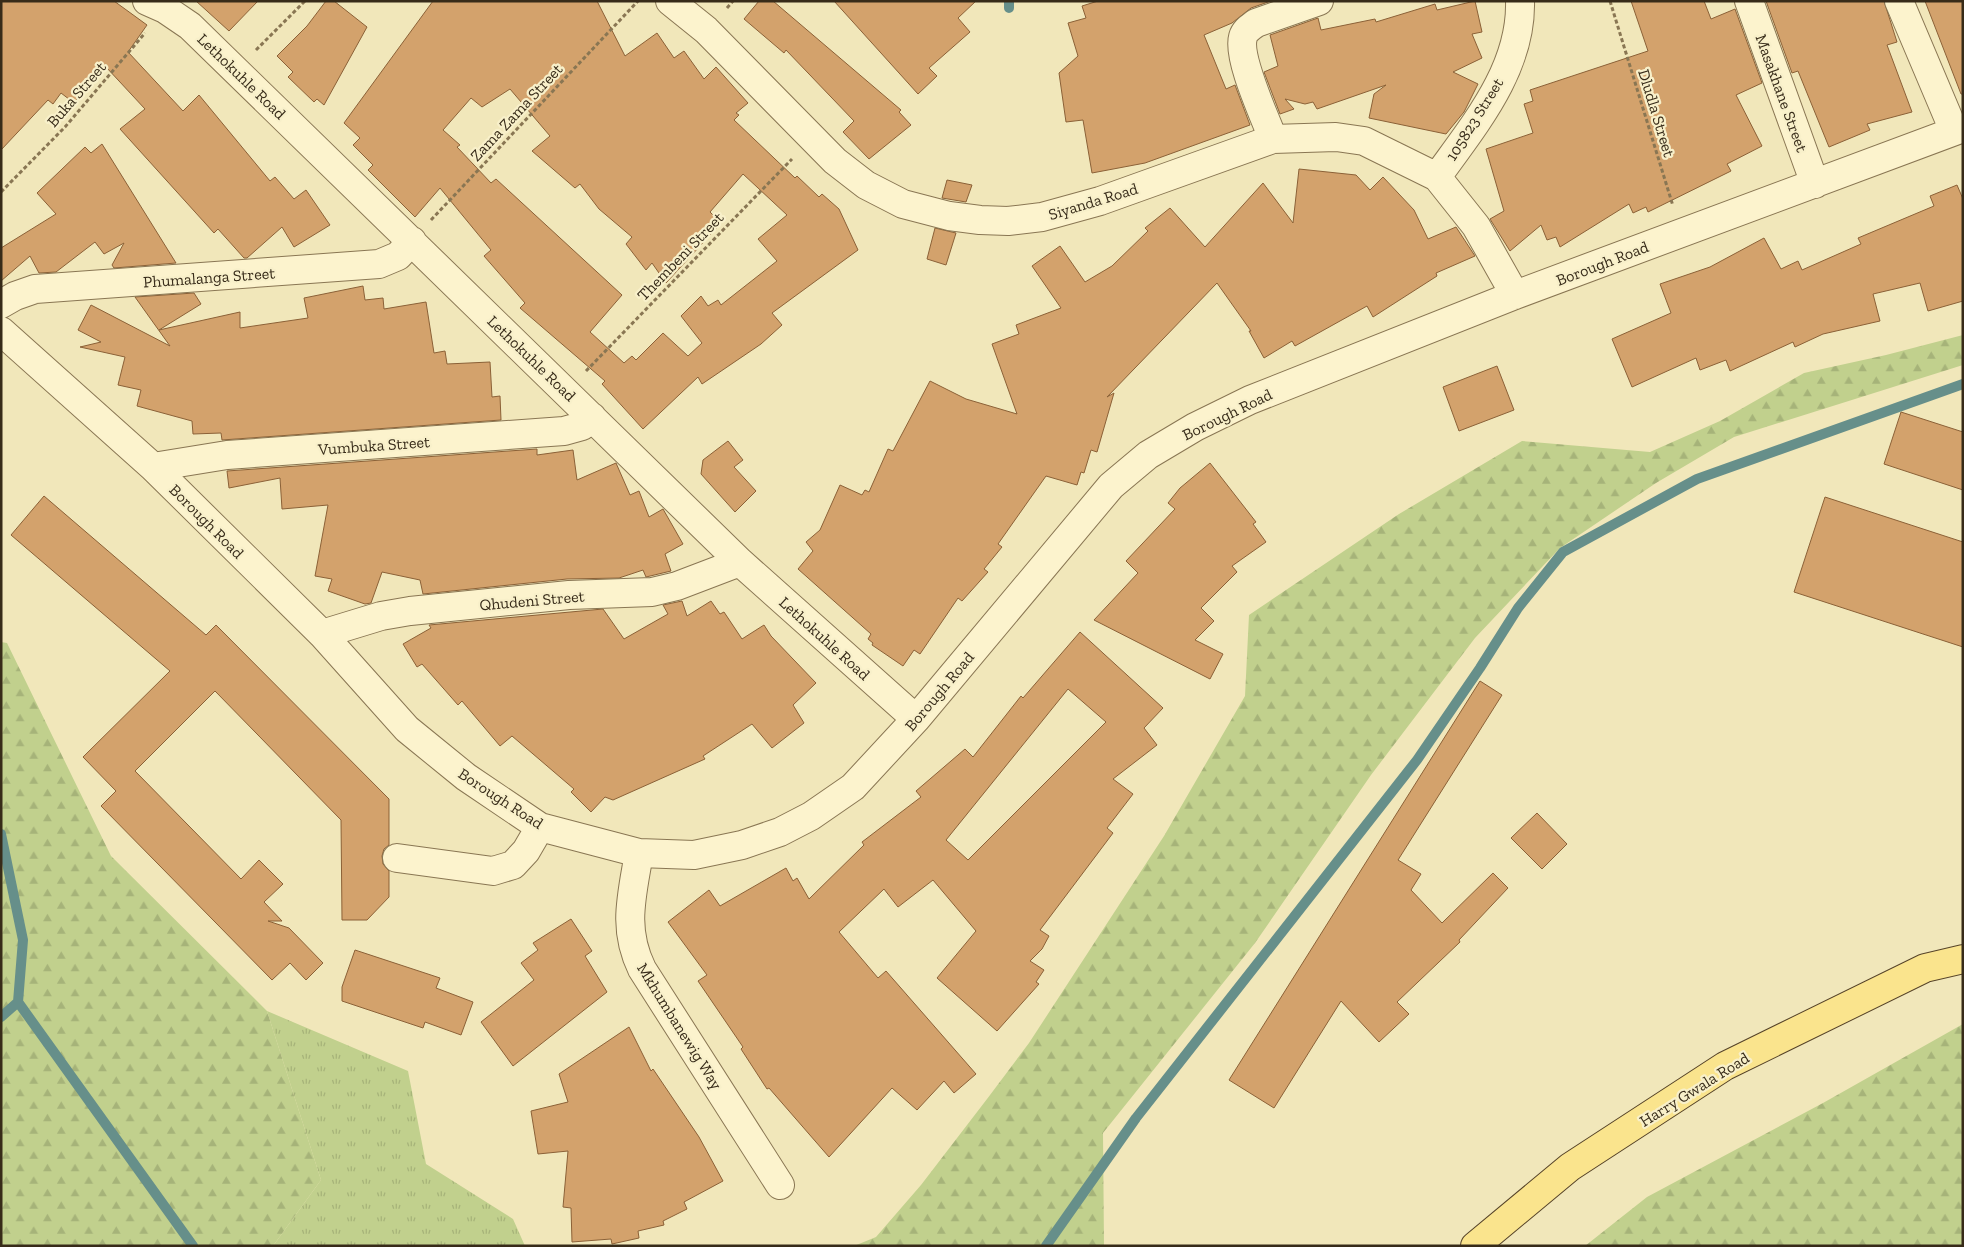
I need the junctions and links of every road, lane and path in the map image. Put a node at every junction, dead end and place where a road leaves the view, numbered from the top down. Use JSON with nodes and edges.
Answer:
{"nodes":[{"id":1,"x":305,"y":1,"type":"edge"},
{"id":2,"x":638,"y":1,"type":"edge"},
{"id":3,"x":670,"y":1,"type":"edge"},
{"id":4,"x":1319,"y":1,"type":"edge"},
{"id":5,"x":1520,"y":1,"type":"edge"},
{"id":6,"x":1610,"y":1,"type":"edge"},
{"id":7,"x":1749,"y":1,"type":"edge"},
{"id":8,"x":1899,"y":1,"type":"edge"},
{"id":9,"x":156,"y":5,"type":"edge"},
{"id":10,"x":237,"y":70,"type":"junction"},
{"id":11,"x":1959,"y":130,"type":"edge"},
{"id":12,"x":812,"y":138,"type":"junction"},
{"id":13,"x":1273,"y":139,"type":"junction"},
{"id":14,"x":1437,"y":177,"type":"junction"},
{"id":15,"x":1816,"y":184,"type":"junction"},
{"id":16,"x":1,"y":192,"type":"edge"},
{"id":17,"x":1681,"y":233,"type":"junction"},
{"id":18,"x":412,"y":240,"type":"junction"},
{"id":19,"x":1516,"y":295,"type":"junction"},
{"id":20,"x":1,"y":304,"type":"edge"},
{"id":21,"x":1,"y":331,"type":"edge"},
{"id":22,"x":566,"y":392,"type":"junction"},
{"id":23,"x":592,"y":417,"type":"junction"},
{"id":24,"x":153,"y":467,"type":"junction"},
{"id":25,"x":740,"y":562,"type":"junction"},
{"id":26,"x":322,"y":634,"type":"junction"},
{"id":27,"x":916,"y":719,"type":"junction"},
{"id":28,"x":540,"y":826,"type":"junction"},
{"id":29,"x":639,"y":853,"type":"junction"},
{"id":30,"x":397,"y":858,"type":"dead end"},
{"id":31,"x":1963,"y":959,"type":"edge"},
{"id":32,"x":780,"y":1186,"type":"dead end"},
{"id":33,"x":1475,"y":1246,"type":"edge"}],
"edges":[{"from":1,"to":10,"type":"path"},
{"from":2,"to":18,"type":"path","name":"Zama Zama Street"},
{"from":3,"to":12,"type":"street","name":"Siyanda Road"},
{"from":4,"to":13,"type":"street"},
{"from":5,"to":14,"type":"street","name":"105823 Street"},
{"from":6,"to":17,"type":"path","name":"Dludla Street"},
{"from":7,"to":15,"type":"street","name":"Masakhane Street"},
{"from":8,"to":11,"type":"street"},
{"from":9,"to":10,"type":"street","name":"Lethokuhle Road"},
{"from":9,"to":16,"type":"path","name":"Buka Street"},
{"from":10,"to":18,"type":"street","name":"Lethokuhle Road"},
{"from":11,"to":15,"type":"street","name":"Borough Road"},
{"from":12,"to":13,"type":"street","name":"Siyanda Road"},
{"from":12,"to":22,"type":"path","name":"Thembeni Street"},
{"from":13,"to":14,"type":"street","name":"Siyanda Road"},
{"from":14,"to":19,"type":"street","name":"Siyanda Road"},
{"from":15,"to":17,"type":"street","name":"Borough Road"},
{"from":17,"to":19,"type":"street","name":"Borough Road"},
{"from":18,"to":20,"type":"street","name":"Phumalanga Street"},
{"from":18,"to":22,"type":"street","name":"Lethokuhle Road"},
{"from":19,"to":27,"type":"street","name":"Borough Road"},
{"from":21,"to":24,"type":"street","name":"Borough Road"},
{"from":22,"to":23,"type":"street","name":"Lethokuhle Road"},
{"from":23,"to":24,"type":"street","name":"Vumbuka Street"},
{"from":23,"to":25,"type":"street","name":"Lethokuhle Road"},
{"from":24,"to":26,"type":"street","name":"Borough Road"},
{"from":25,"to":26,"type":"street","name":"Qhudeni Street"},
{"from":25,"to":27,"type":"street","name":"Lethokuhle Road"},
{"from":26,"to":28,"type":"street","name":"Borough Road"},
{"from":27,"to":29,"type":"street","name":"Borough Road"},
{"from":28,"to":29,"type":"street","name":"Borough Road"},
{"from":28,"to":30,"type":"street"},
{"from":29,"to":32,"type":"street","name":"Mkhumbanewig Way"},
{"from":31,"to":33,"type":"main road","name":"Harry Gwala Road"}]}
